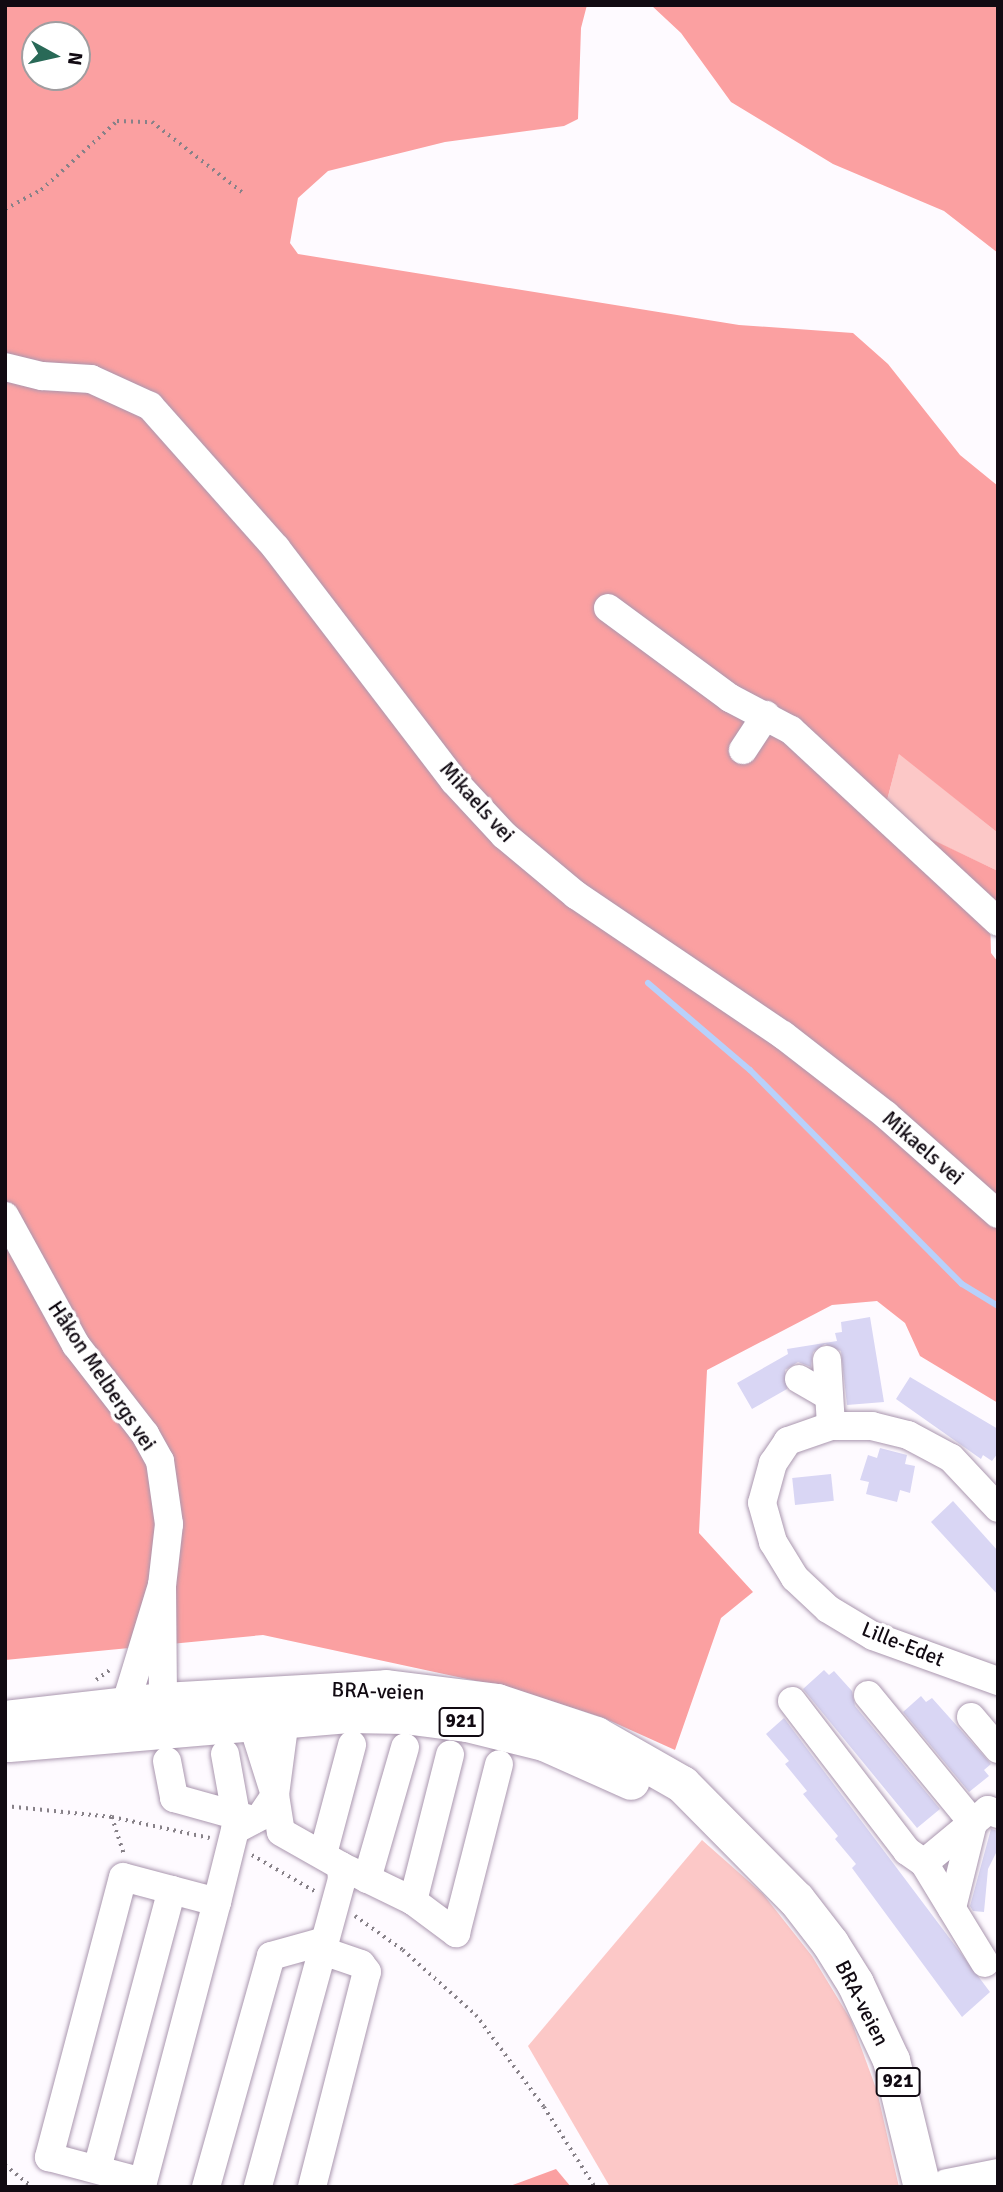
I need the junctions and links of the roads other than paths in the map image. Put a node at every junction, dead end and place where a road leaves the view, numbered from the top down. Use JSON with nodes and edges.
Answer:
{"nodes":[{"id":1,"x":5,"y":367,"type":"edge"},
{"id":2,"x":608,"y":608,"type":"dead end"},
{"id":3,"x":766,"y":715,"type":"junction"},
{"id":4,"x":743,"y":750,"type":"dead end"},
{"id":5,"x":998,"y":922,"type":"edge"},
{"id":6,"x":998,"y":1214,"type":"edge"},
{"id":7,"x":5,"y":1216,"type":"edge"},
{"id":8,"x":827,"y":1360,"type":"dead end"},
{"id":9,"x":799,"y":1379,"type":"dead end"},
{"id":10,"x":830,"y":1396,"type":"junction"},
{"id":11,"x":831,"y":1426,"type":"junction"},
{"id":12,"x":998,"y":1508,"type":"edge"},
{"id":13,"x":162,"y":1585,"type":"junction"},
{"id":14,"x":998,"y":1681,"type":"edge"},
{"id":15,"x":868,"y":1695,"type":"dead end"},
{"id":16,"x":163,"y":1701,"type":"junction"},
{"id":17,"x":792,"y":1701,"type":"dead end"},
{"id":18,"x":267,"y":1711,"type":"junction"},
{"id":19,"x":971,"y":1717,"type":"dead end"},
{"id":20,"x":5,"y":1719,"type":"edge"},
{"id":21,"x":136,"y":1719,"type":"junction"},
{"id":22,"x":5,"y":1743,"type":"edge"},
{"id":23,"x":352,"y":1745,"type":"dead end"},
{"id":24,"x":405,"y":1747,"type":"dead end"},
{"id":25,"x":998,"y":1749,"type":"edge"},
{"id":26,"x":225,"y":1754,"type":"dead end"},
{"id":27,"x":450,"y":1755,"type":"dead end"},
{"id":28,"x":167,"y":1761,"type":"dead end"},
{"id":29,"x":499,"y":1764,"type":"dead end"},
{"id":30,"x":275,"y":1795,"type":"junction"},
{"id":31,"x":989,"y":1810,"type":"edge"},
{"id":32,"x":245,"y":1818,"type":"junction"},
{"id":33,"x":332,"y":1860,"type":"junction"},
{"id":34,"x":924,"y":1863,"type":"junction"},
{"id":35,"x":367,"y":1879,"type":"junction"},
{"id":36,"x":172,"y":1890,"type":"junction"},
{"id":37,"x":413,"y":1901,"type":"junction"},
{"id":38,"x":216,"y":1902,"type":"junction"},
{"id":39,"x":951,"y":1909,"type":"junction"},
{"id":40,"x":324,"y":1946,"type":"junction"},
{"id":41,"x":985,"y":1963,"type":"dead end"},
{"id":42,"x":97,"y":2169,"type":"junction"},
{"id":43,"x":998,"y":2177,"type":"edge"},
{"id":44,"x":206,"y":2187,"type":"edge"},
{"id":45,"x":258,"y":2187,"type":"edge"},
{"id":46,"x":312,"y":2187,"type":"edge"},
{"id":47,"x":922,"y":2187,"type":"edge"},
{"id":48,"x":947,"y":2187,"type":"edge"}],
"edges":[{"from":1,"to":6,"type":"street","name":"Mikaels vei"},
{"from":2,"to":3,"type":"street"},
{"from":3,"to":4,"type":"street"},
{"from":3,"to":5,"type":"street"},
{"from":7,"to":13,"type":"street","name":"Håkon Melbergs vei"},
{"from":8,"to":10,"type":"street"},
{"from":9,"to":10,"type":"street"},
{"from":10,"to":11,"type":"street"},
{"from":11,"to":12,"type":"street","name":"Lille-Edet"},
{"from":11,"to":14,"type":"street","name":"Lille-Edet"},
{"from":13,"to":16,"type":"street"},
{"from":13,"to":21,"type":"street"},
{"from":15,"to":31,"type":"street"},
{"from":16,"to":18,"type":"main road","name":"BRA-veien","number":"921"},
{"from":16,"to":21,"type":"main road","name":"BRA-veien","number":"921"},
{"from":17,"to":34,"type":"street"},
{"from":18,"to":21,"type":"main road","name":"BRA-veien","number":"921"},
{"from":18,"to":30,"type":"street"},
{"from":18,"to":47,"type":"main road","name":"BRA-veien","number":"921"},
{"from":19,"to":25,"type":"street"},
{"from":20,"to":21,"type":"main road","name":"BRA-veien","number":"921"},
{"from":21,"to":22,"type":"main road","name":"BRA-veien","number":"921"},
{"from":23,"to":33,"type":"street"},
{"from":24,"to":35,"type":"street"},
{"from":26,"to":32,"type":"street"},
{"from":27,"to":37,"type":"street"},
{"from":28,"to":32,"type":"street"},
{"from":29,"to":37,"type":"street"},
{"from":30,"to":32,"type":"street"},
{"from":30,"to":33,"type":"street"},
{"from":31,"to":34,"type":"street"},
{"from":31,"to":39,"type":"street"},
{"from":32,"to":38,"type":"street"},
{"from":33,"to":35,"type":"street"},
{"from":33,"to":40,"type":"street"},
{"from":34,"to":39,"type":"street"},
{"from":35,"to":37,"type":"street"},
{"from":36,"to":38,"type":"street"},
{"from":36,"to":42,"type":"street"},
{"from":36,"to":42,"type":"street"},
{"from":38,"to":42,"type":"street"},
{"from":39,"to":41,"type":"street"},
{"from":40,"to":44,"type":"street"},
{"from":40,"to":45,"type":"street"},
{"from":40,"to":46,"type":"street"},
{"from":43,"to":48,"type":"main road"}]}
